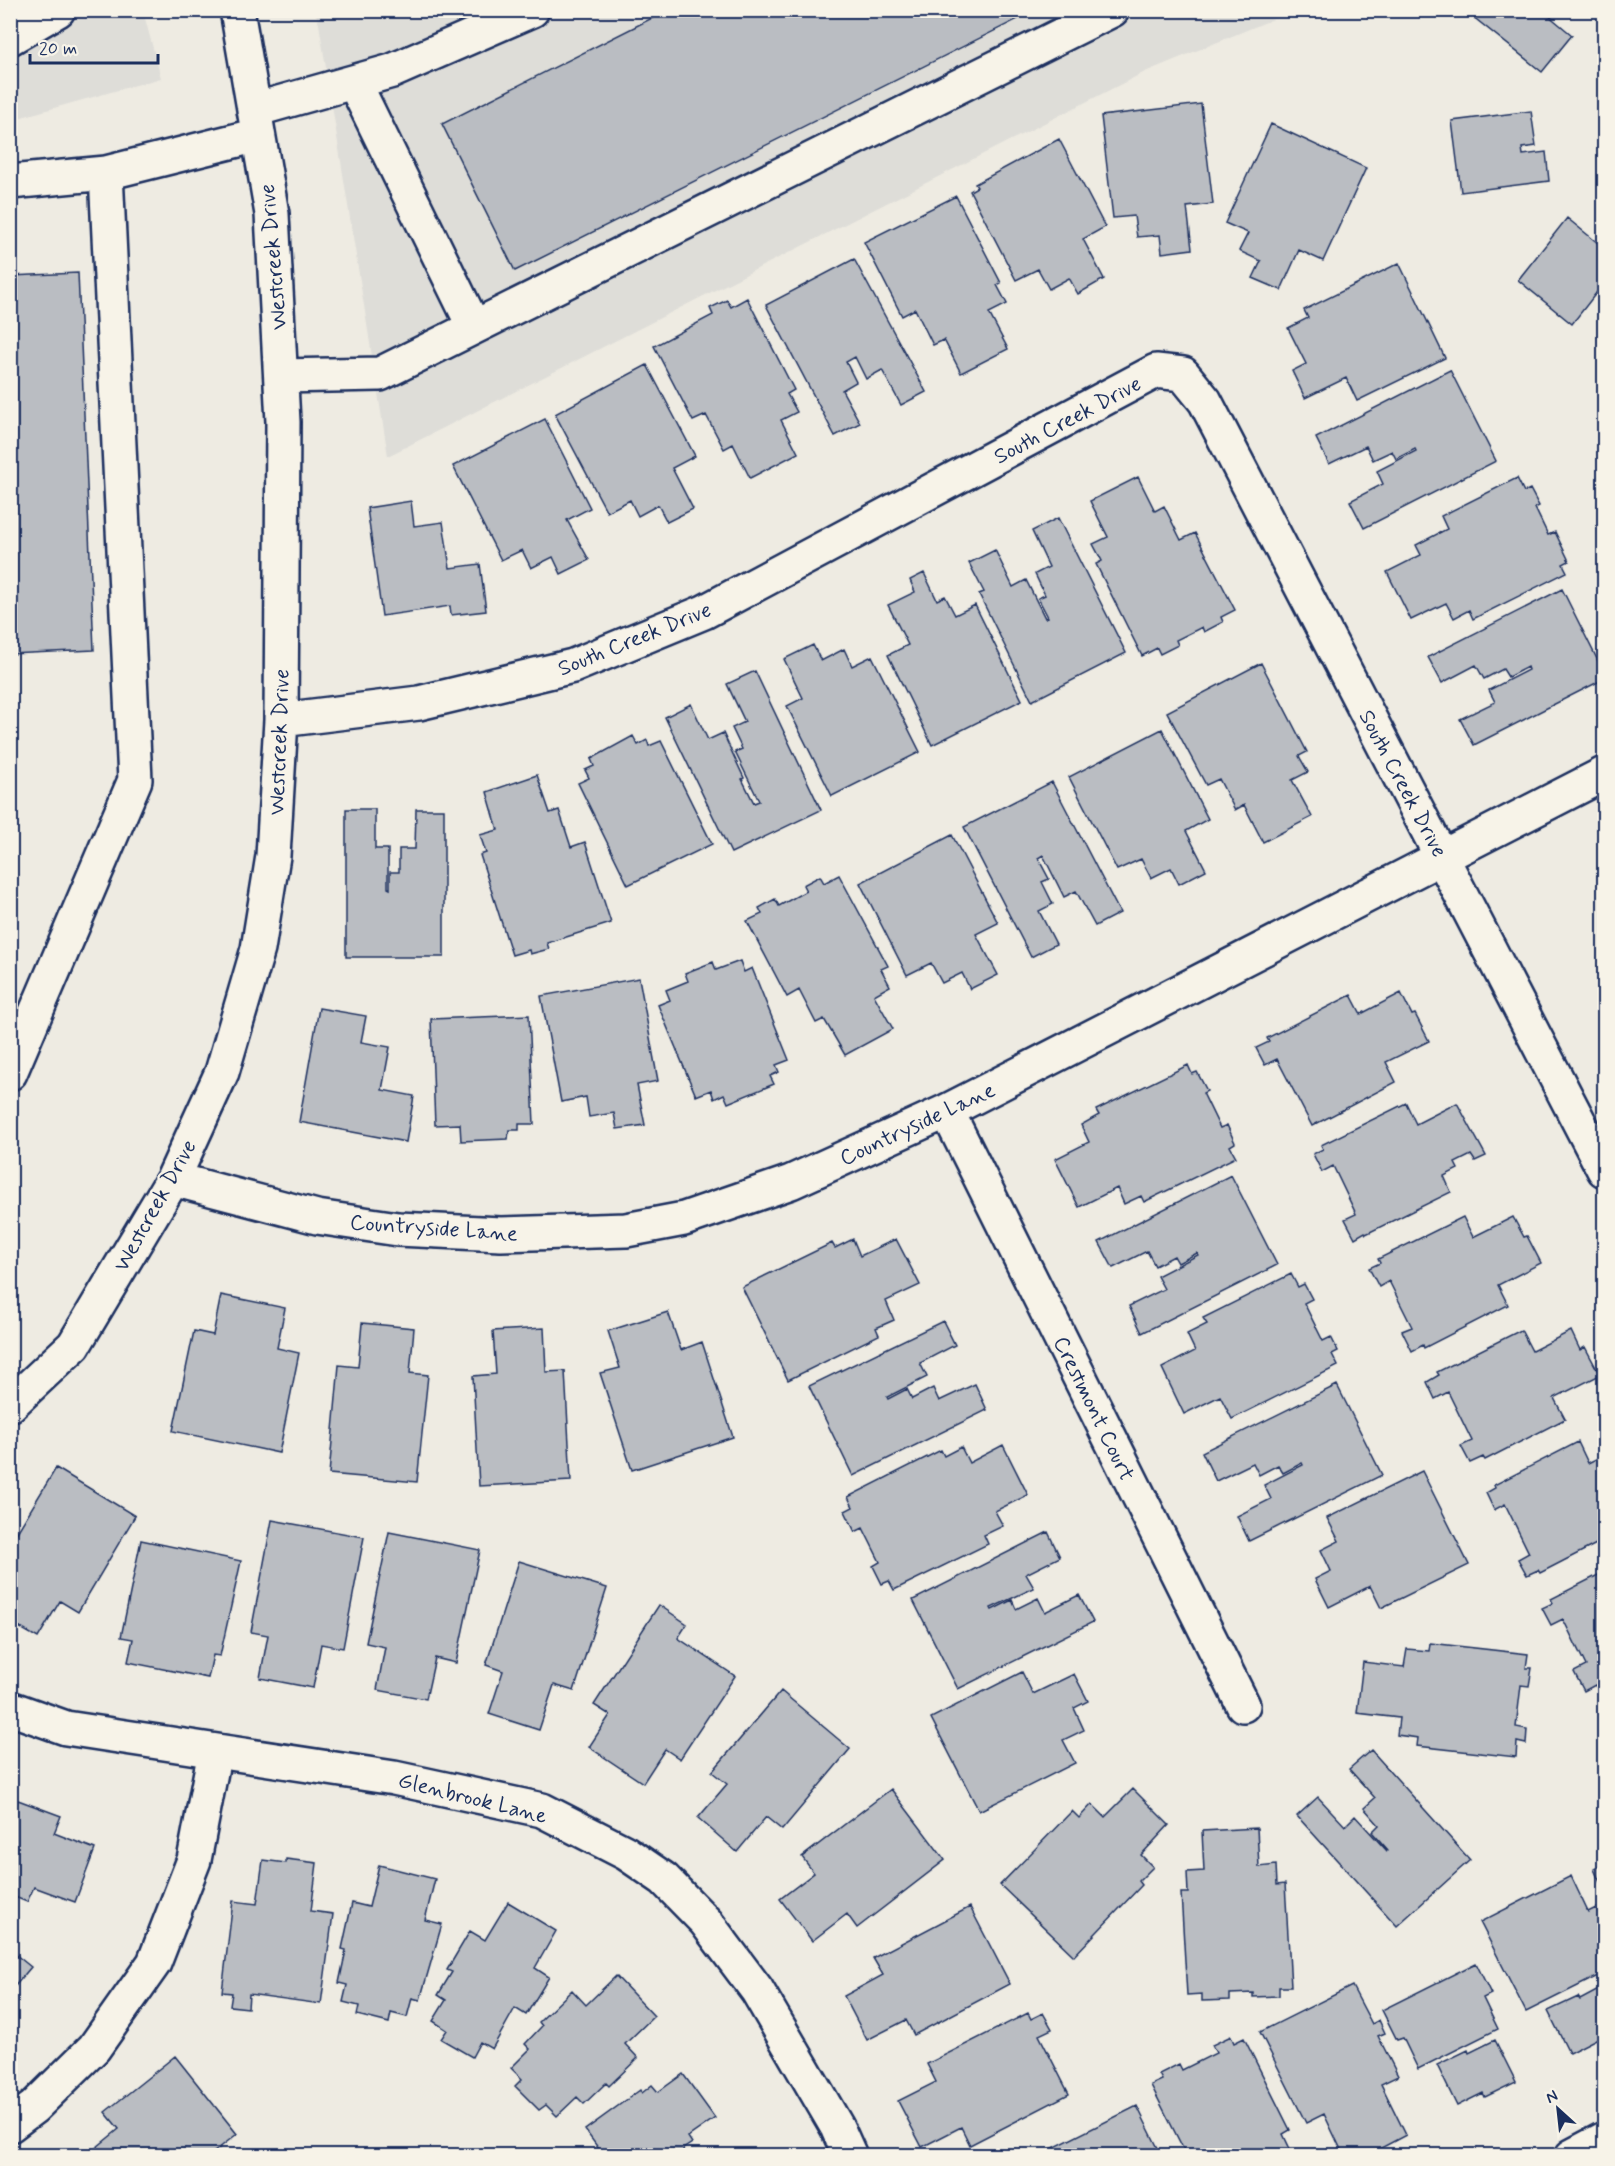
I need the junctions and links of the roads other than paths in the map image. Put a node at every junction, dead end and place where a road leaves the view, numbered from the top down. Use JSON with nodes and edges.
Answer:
{"nodes":[{"id":1,"x":58,"y":10,"type":"edge"},
{"id":2,"x":237,"y":10,"type":"edge"},
{"id":3,"x":1112,"y":10,"type":"edge"},
{"id":4,"x":513,"y":14,"type":"edge"},
{"id":5,"x":10,"y":38,"type":"edge"},
{"id":6,"x":354,"y":82,"type":"junction"},
{"id":7,"x":256,"y":122,"type":"junction"},
{"id":8,"x":106,"y":173,"type":"junction"},
{"id":9,"x":10,"y":182,"type":"edge"},
{"id":10,"x":474,"y":327,"type":"junction"},
{"id":11,"x":281,"y":376,"type":"junction"},
{"id":12,"x":281,"y":720,"type":"junction"},
{"id":13,"x":1605,"y":774,"type":"edge"},
{"id":14,"x":1443,"y":857,"type":"junction"},
{"id":15,"x":10,"y":1073,"type":"edge"},
{"id":16,"x":947,"y":1111,"type":"junction"},
{"id":17,"x":1605,"y":1170,"type":"edge"},
{"id":18,"x":173,"y":1179,"type":"junction"},
{"id":19,"x":10,"y":1405,"type":"edge"},
{"id":20,"x":1243,"y":1705,"type":"dead end"},
{"id":21,"x":10,"y":1708,"type":"edge"},
{"id":22,"x":215,"y":1751,"type":"junction"},
{"id":23,"x":10,"y":2125,"type":"edge"},
{"id":24,"x":1605,"y":2139,"type":"edge"},
{"id":25,"x":850,"y":2156,"type":"edge"},
{"id":26,"x":1572,"y":2156,"type":"edge"}],
"edges":[{"from":1,"to":5,"type":"street"},
{"from":2,"to":7,"type":"street","name":"Westcreek Drive"},
{"from":3,"to":10,"type":"street"},
{"from":4,"to":6,"type":"street"},
{"from":6,"to":7,"type":"street"},
{"from":6,"to":10,"type":"street"},
{"from":7,"to":8,"type":"street"},
{"from":7,"to":11,"type":"street","name":"Westcreek Drive"},
{"from":8,"to":9,"type":"street"},
{"from":8,"to":15,"type":"street"},
{"from":10,"to":11,"type":"street"},
{"from":11,"to":12,"type":"street","name":"Westcreek Drive"},
{"from":12,"to":14,"type":"street","name":"South Creek Drive"},
{"from":12,"to":18,"type":"street","name":"Westcreek Drive"},
{"from":13,"to":14,"type":"street","name":"Countryside Lane"},
{"from":14,"to":16,"type":"street","name":"Countryside Lane"},
{"from":14,"to":17,"type":"street","name":"South Creek Drive"},
{"from":16,"to":18,"type":"street","name":"Countryside Lane"},
{"from":16,"to":20,"type":"street","name":"Crestmont Court"},
{"from":18,"to":19,"type":"street","name":"Westcreek Drive"},
{"from":21,"to":22,"type":"street","name":"Glenbrook Lane"},
{"from":22,"to":23,"type":"street"},
{"from":22,"to":25,"type":"street","name":"Glenbrook Lane"},
{"from":24,"to":26,"type":"street"}]}
